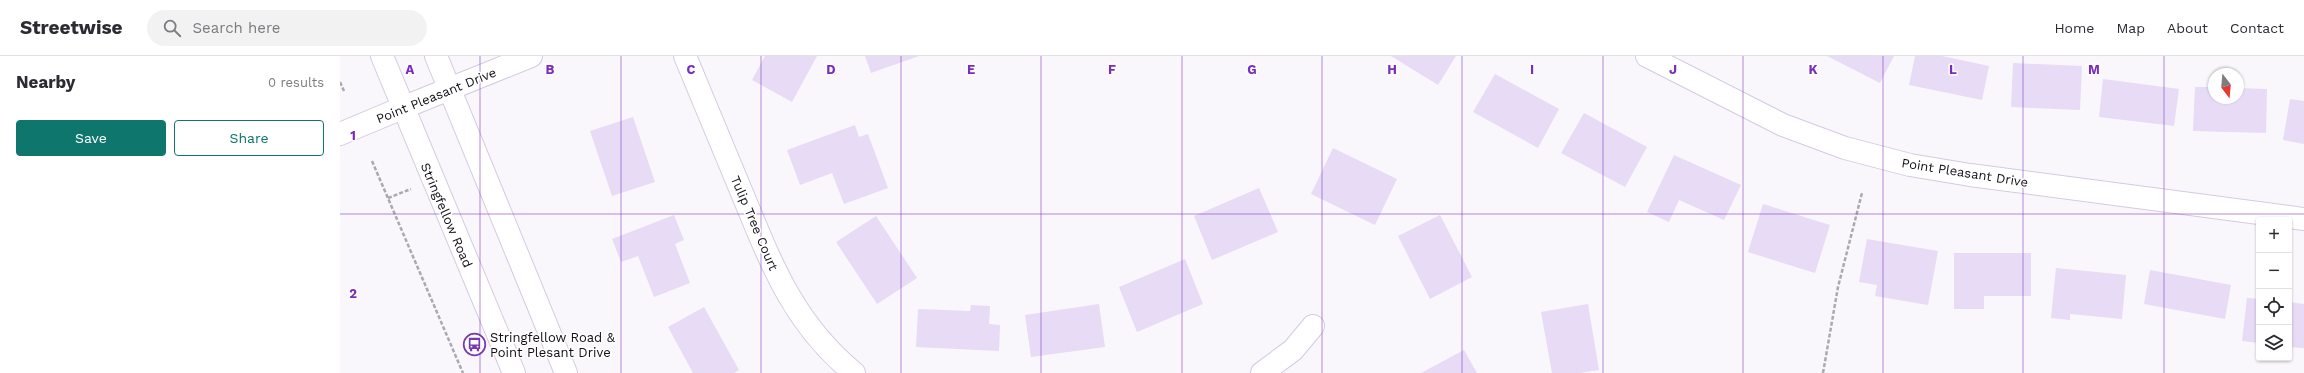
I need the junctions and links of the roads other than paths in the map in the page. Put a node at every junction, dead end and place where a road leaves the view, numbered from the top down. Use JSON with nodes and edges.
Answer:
{"nodes":[{"id":1,"x":382,"y":56,"type":"edge"},
{"id":2,"x":436,"y":56,"type":"edge"},
{"id":3,"x":531,"y":56,"type":"edge"},
{"id":4,"x":685,"y":56,"type":"edge"},
{"id":5,"x":1647,"y":56,"type":"edge"},
{"id":6,"x":450,"y":90,"type":"junction"},
{"id":7,"x":402,"y":108,"type":"junction"},
{"id":8,"x":340,"y":134,"type":"edge"},
{"id":9,"x":2304,"y":219,"type":"edge"},
{"id":10,"x":1313,"y":326,"type":"dead end"},
{"id":11,"x":514,"y":373,"type":"edge"},
{"id":12,"x":566,"y":373,"type":"edge"},
{"id":13,"x":854,"y":373,"type":"edge"},
{"id":14,"x":1262,"y":373,"type":"edge"}],
"edges":[{"from":1,"to":7,"type":"street","name":"Stringfellow Road"},
{"from":2,"to":6,"type":"street"},
{"from":3,"to":6,"type":"street","name":"Point Pleasant Drive"},
{"from":4,"to":13,"type":"street","name":"Tulip Tree Court"},
{"from":5,"to":9,"type":"street","name":"Point Pleasant Drive"},
{"from":6,"to":7,"type":"street","name":"Point Pleasant Drive"},
{"from":6,"to":12,"type":"street"},
{"from":7,"to":8,"type":"street","name":"Point Pleasant Drive"},
{"from":7,"to":11,"type":"street","name":"Stringfellow Road"},
{"from":10,"to":14,"type":"street"}]}
